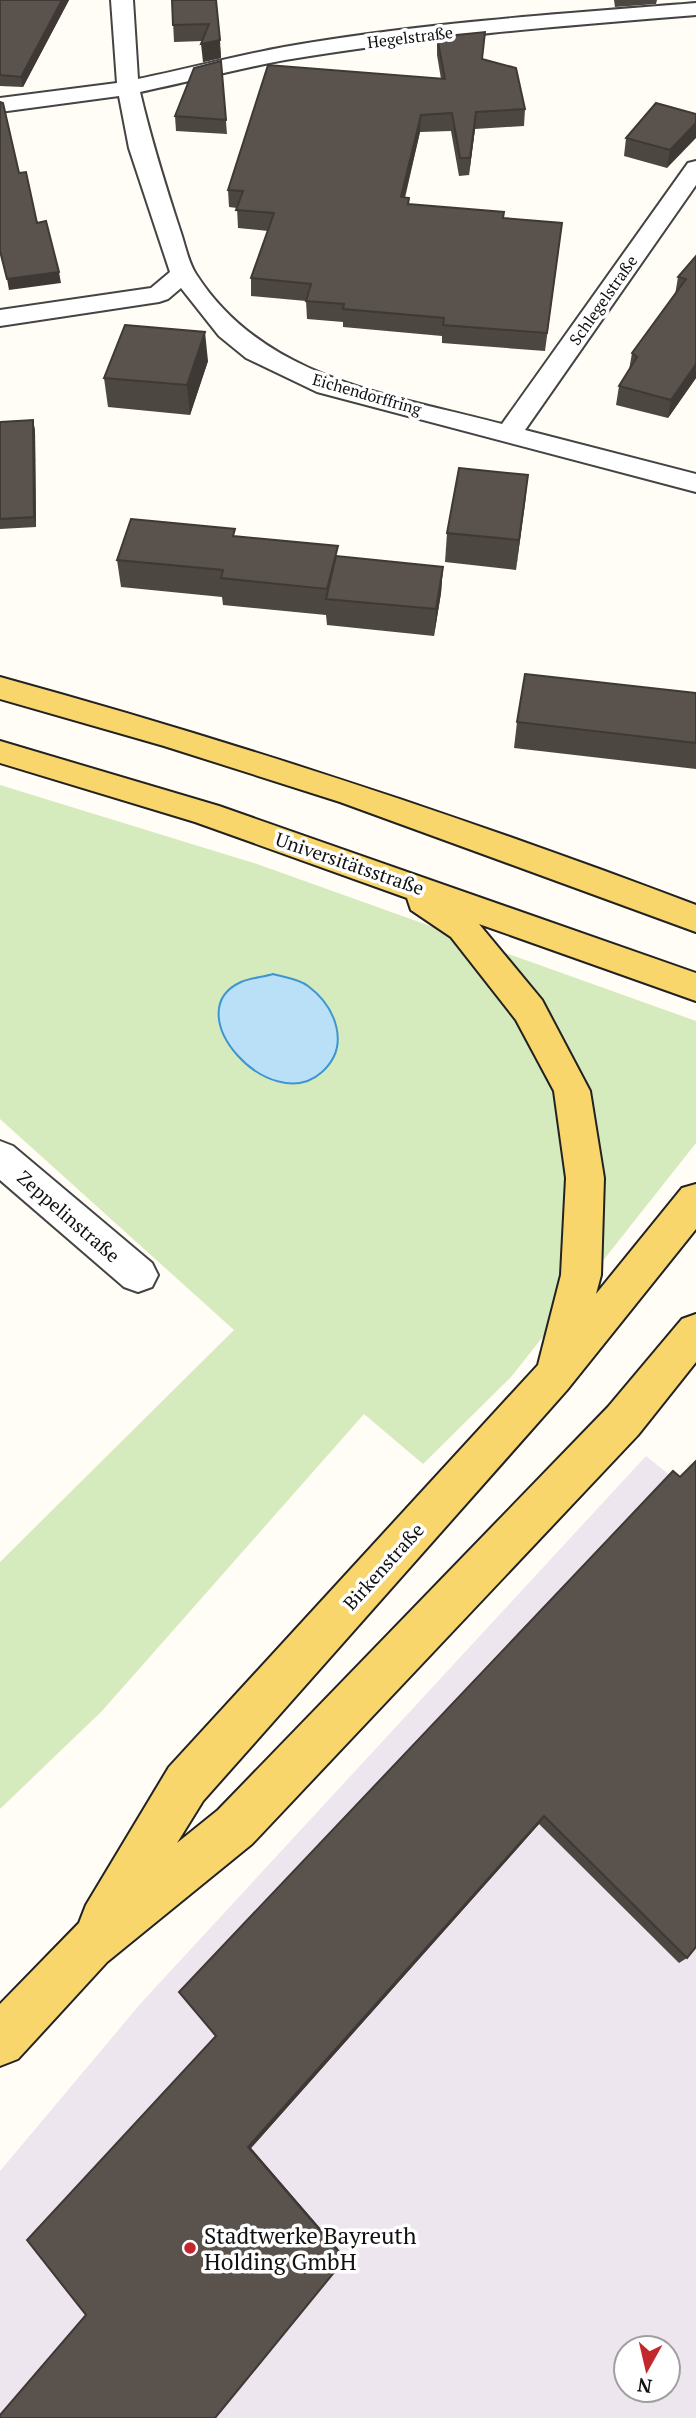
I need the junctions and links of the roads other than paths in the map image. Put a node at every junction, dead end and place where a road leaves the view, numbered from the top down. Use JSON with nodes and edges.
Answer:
{"nodes":[{"id":1,"x":121,"y":0,"type":"edge"},
{"id":2,"x":506,"y":0,"type":"edge"},
{"id":3,"x":696,"y":9,"type":"edge"},
{"id":4,"x":508,"y":24,"type":"junction"},
{"id":5,"x":128,"y":88,"type":"junction"},
{"id":6,"x":0,"y":105,"type":"edge"},
{"id":7,"x":696,"y":168,"type":"edge"},
{"id":8,"x":183,"y":274,"type":"junction"},
{"id":9,"x":0,"y":318,"type":"edge"},
{"id":10,"x":510,"y":432,"type":"junction"},
{"id":11,"x":696,"y":483,"type":"edge"},
{"id":12,"x":0,"y":688,"type":"edge"},
{"id":13,"x":0,"y":752,"type":"edge"},
{"id":14,"x":387,"y":876,"type":"junction"},
{"id":15,"x":663,"y":906,"type":"junction"},
{"id":16,"x":696,"y":910,"type":"edge"},
{"id":17,"x":696,"y":919,"type":"edge"},
{"id":18,"x":696,"y":987,"type":"edge"},
{"id":19,"x":0,"y":1157,"type":"edge"},
{"id":20,"x":696,"y":1200,"type":"edge"},
{"id":21,"x":138,"y":1275,"type":"dead end"},
{"id":22,"x":696,"y":1332,"type":"edge"},
{"id":23,"x":553,"y":1377,"type":"junction"},
{"id":24,"x":90,"y":1945,"type":"junction"},
{"id":25,"x":0,"y":2041,"type":"edge"}],
"edges":[{"from":1,"to":5,"type":"street","name":"Eichendorffring"},
{"from":2,"to":4,"type":"street"},
{"from":3,"to":4,"type":"street","name":"Hegelstraße"},
{"from":4,"to":5,"type":"street","name":"Hegelstraße"},
{"from":5,"to":6,"type":"street","name":"Hegelstraße"},
{"from":5,"to":8,"type":"street","name":"Eichendorffring"},
{"from":7,"to":10,"type":"street","name":"Schlegelstraße"},
{"from":8,"to":9,"type":"street"},
{"from":8,"to":10,"type":"street","name":"Eichendorffring"},
{"from":10,"to":11,"type":"street","name":"Eichendorffring"},
{"from":12,"to":15,"type":"main road"},
{"from":13,"to":14,"type":"main road","name":"Universitätsstraße"},
{"from":14,"to":18,"type":"main road","name":"Universitätsstraße"},
{"from":14,"to":23,"type":"main road"},
{"from":15,"to":16,"type":"main road"},
{"from":15,"to":17,"type":"main road"},
{"from":19,"to":21,"type":"street","name":"Zeppelinstraße"},
{"from":20,"to":23,"type":"main road","name":"Birkenstraße"},
{"from":22,"to":24,"type":"main road","name":"Birkenstraße"},
{"from":23,"to":24,"type":"main road","name":"Birkenstraße"},
{"from":24,"to":25,"type":"main road","name":"Birkenstraße"}]}
